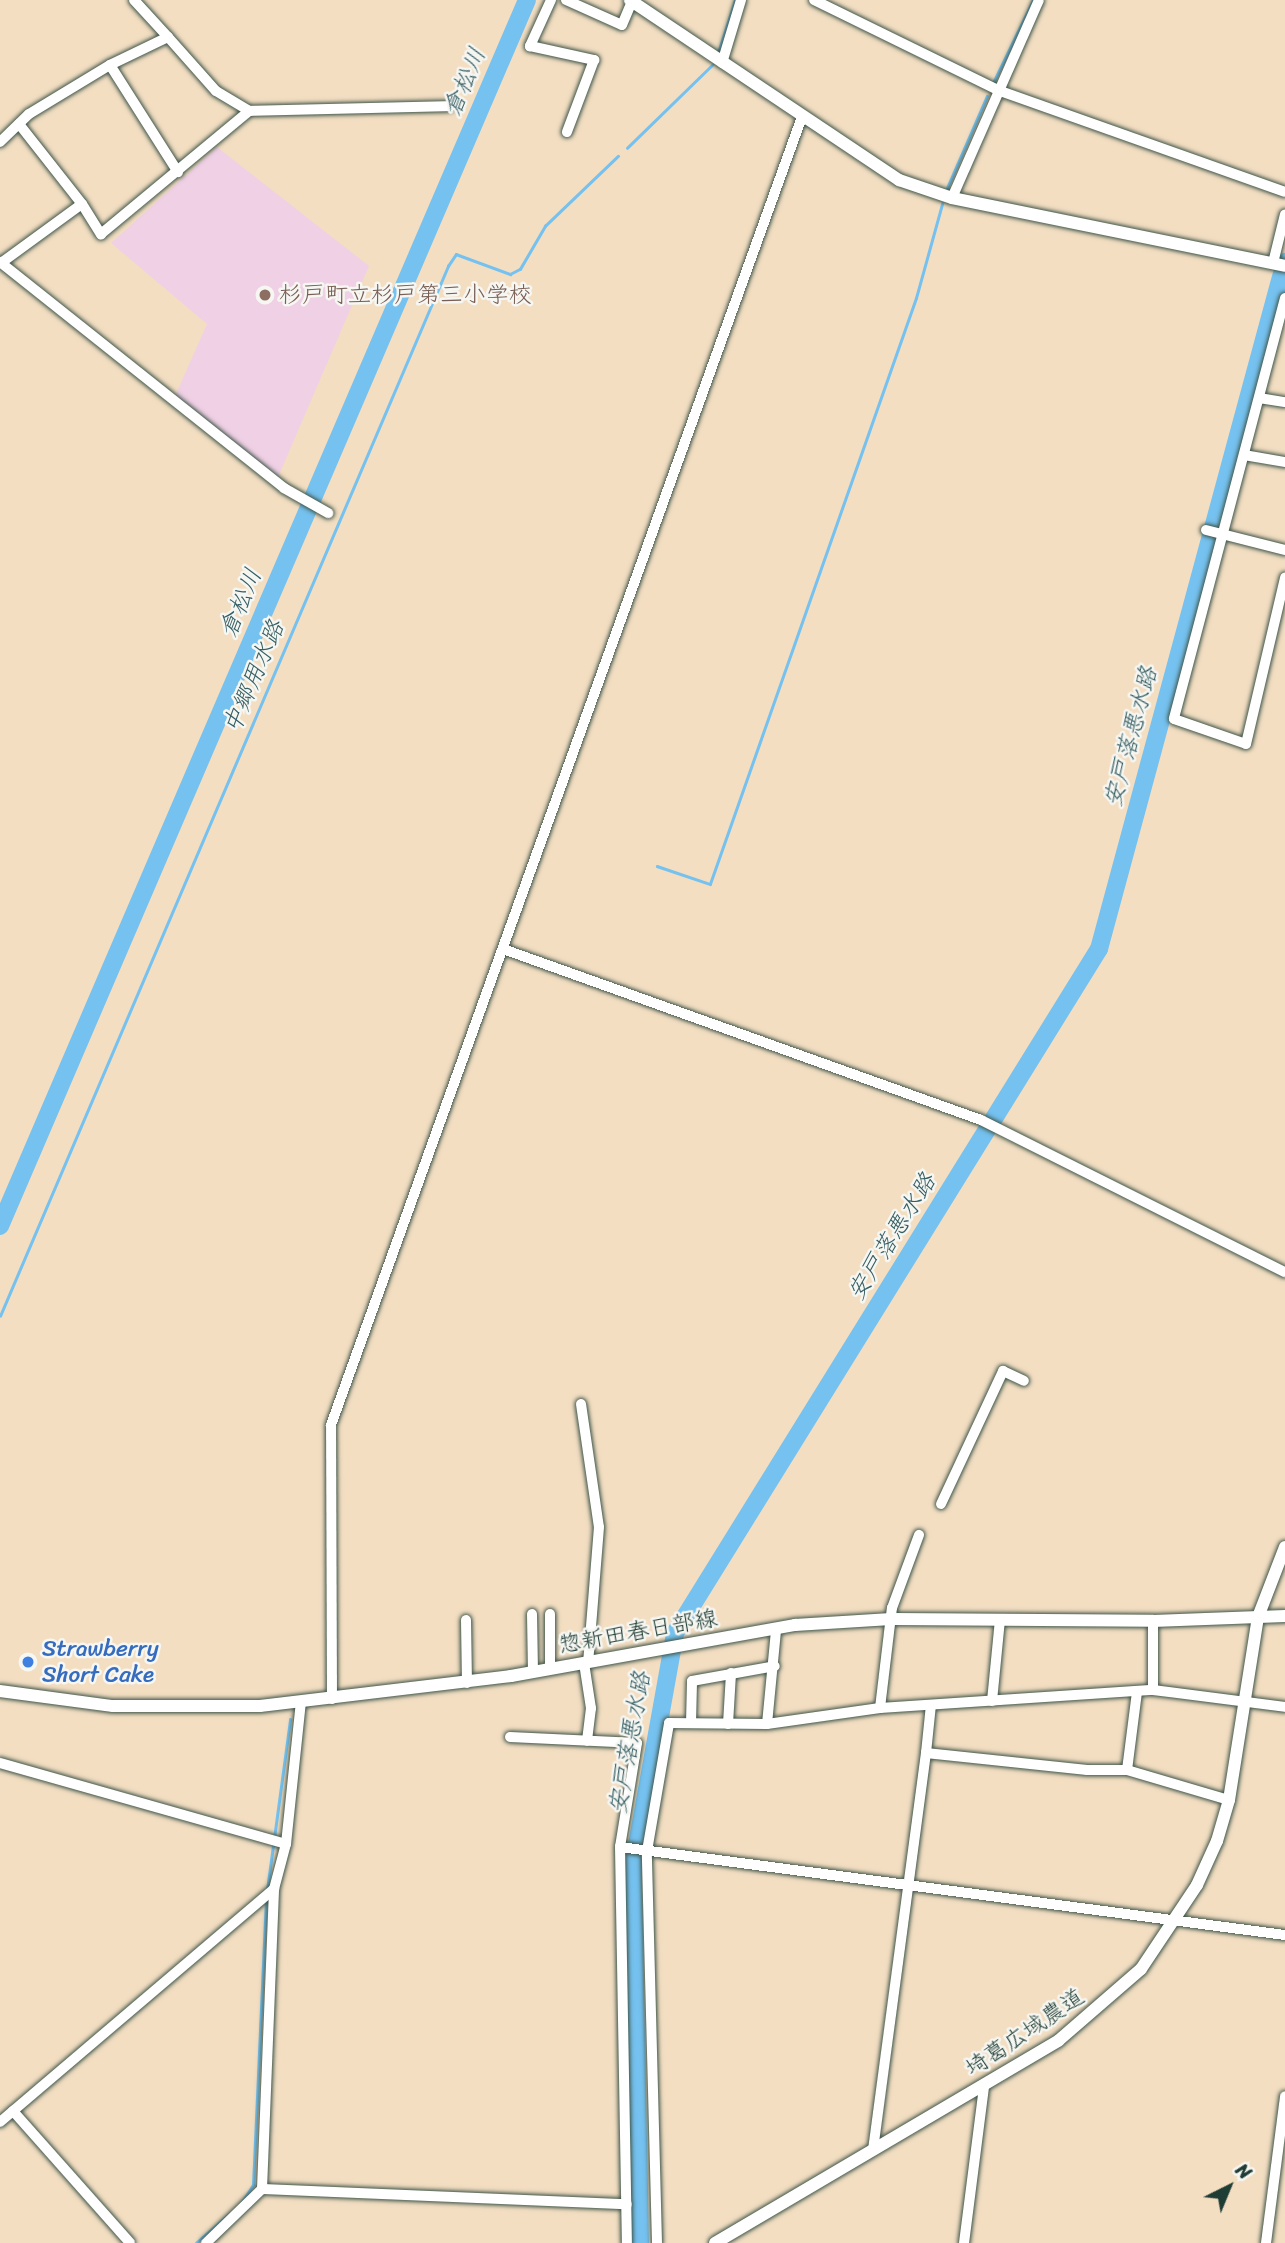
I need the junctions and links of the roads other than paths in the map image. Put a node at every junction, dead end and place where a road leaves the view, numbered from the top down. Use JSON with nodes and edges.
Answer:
{"nodes":[{"id":1,"x":134,"y":0,"type":"edge"},
{"id":2,"x":551,"y":0,"type":"edge"},
{"id":3,"x":566,"y":0,"type":"edge"},
{"id":4,"x":741,"y":0,"type":"edge"},
{"id":5,"x":814,"y":0,"type":"edge"},
{"id":6,"x":1039,"y":0,"type":"edge"},
{"id":7,"x":631,"y":1,"type":"edge"},
{"id":8,"x":168,"y":37,"type":"junction"},
{"id":9,"x":722,"y":63,"type":"junction"},
{"id":10,"x":110,"y":65,"type":"junction"},
{"id":11,"x":1000,"y":92,"type":"junction"},
{"id":12,"x":450,"y":106,"type":"dead end"},
{"id":13,"x":249,"y":111,"type":"junction"},
{"id":14,"x":802,"y":117,"type":"junction"},
{"id":15,"x":19,"y":124,"type":"junction"},
{"id":16,"x":567,"y":132,"type":"dead end"},
{"id":17,"x":0,"y":142,"type":"edge"},
{"id":18,"x":178,"y":172,"type":"junction"},
{"id":19,"x":1285,"y":192,"type":"edge"},
{"id":20,"x":952,"y":198,"type":"junction"},
{"id":21,"x":82,"y":204,"type":"junction"},
{"id":22,"x":1285,"y":214,"type":"edge"},
{"id":23,"x":0,"y":262,"type":"edge"},
{"id":24,"x":1278,"y":264,"type":"edge"},
{"id":25,"x":1285,"y":298,"type":"edge"},
{"id":26,"x":1259,"y":398,"type":"junction"},
{"id":27,"x":1285,"y":402,"type":"edge"},
{"id":28,"x":1244,"y":455,"type":"junction"},
{"id":29,"x":1285,"y":462,"type":"edge"},
{"id":30,"x":328,"y":513,"type":"dead end"},
{"id":31,"x":1206,"y":530,"type":"dead end"},
{"id":32,"x":1223,"y":534,"type":"junction"},
{"id":33,"x":1285,"y":550,"type":"edge"},
{"id":34,"x":1285,"y":578,"type":"edge"},
{"id":35,"x":503,"y":949,"type":"junction"},
{"id":36,"x":1285,"y":1272,"type":"edge"},
{"id":37,"x":1024,"y":1381,"type":"dead end"},
{"id":38,"x":581,"y":1404,"type":"dead end"},
{"id":39,"x":942,"y":1504,"type":"dead end"},
{"id":40,"x":919,"y":1535,"type":"dead end"},
{"id":41,"x":1285,"y":1547,"type":"edge"},
{"id":42,"x":532,"y":1614,"type":"dead end"},
{"id":43,"x":551,"y":1614,"type":"dead end"},
{"id":44,"x":1285,"y":1616,"type":"edge"},
{"id":45,"x":1258,"y":1617,"type":"junction"},
{"id":46,"x":891,"y":1619,"type":"junction"},
{"id":47,"x":466,"y":1620,"type":"dead end"},
{"id":48,"x":1000,"y":1620,"type":"junction"},
{"id":49,"x":1153,"y":1621,"type":"junction"},
{"id":50,"x":776,"y":1630,"type":"junction"},
{"id":51,"x":586,"y":1663,"type":"junction"},
{"id":52,"x":775,"y":1666,"type":"junction"},
{"id":53,"x":550,"y":1669,"type":"junction"},
{"id":54,"x":533,"y":1672,"type":"junction"},
{"id":55,"x":731,"y":1673,"type":"junction"},
{"id":56,"x":467,"y":1683,"type":"junction"},
{"id":57,"x":1153,"y":1690,"type":"junction"},
{"id":58,"x":0,"y":1691,"type":"edge"},
{"id":59,"x":1137,"y":1692,"type":"junction"},
{"id":60,"x":332,"y":1699,"type":"junction"},
{"id":61,"x":1247,"y":1699,"type":"junction"},
{"id":62,"x":992,"y":1701,"type":"junction"},
{"id":63,"x":301,"y":1702,"type":"junction"},
{"id":64,"x":931,"y":1705,"type":"junction"},
{"id":65,"x":1285,"y":1707,"type":"edge"},
{"id":66,"x":880,"y":1708,"type":"junction"},
{"id":67,"x":691,"y":1723,"type":"junction"},
{"id":68,"x":728,"y":1724,"type":"junction"},
{"id":69,"x":767,"y":1724,"type":"junction"},
{"id":70,"x":510,"y":1737,"type":"dead end"},
{"id":71,"x":587,"y":1741,"type":"junction"},
{"id":72,"x":926,"y":1753,"type":"junction"},
{"id":73,"x":0,"y":1763,"type":"edge"},
{"id":74,"x":1127,"y":1770,"type":"junction"},
{"id":75,"x":1229,"y":1800,"type":"junction"},
{"id":76,"x":286,"y":1844,"type":"junction"},
{"id":77,"x":620,"y":1847,"type":"junction"},
{"id":78,"x":647,"y":1851,"type":"junction"},
{"id":79,"x":907,"y":1886,"type":"junction"},
{"id":80,"x":274,"y":1889,"type":"junction"},
{"id":81,"x":1175,"y":1922,"type":"junction"},
{"id":82,"x":1285,"y":1935,"type":"edge"},
{"id":83,"x":984,"y":2086,"type":"junction"},
{"id":84,"x":1285,"y":2096,"type":"edge"},
{"id":85,"x":13,"y":2111,"type":"junction"},
{"id":86,"x":0,"y":2122,"type":"edge"},
{"id":87,"x":873,"y":2150,"type":"junction"},
{"id":88,"x":262,"y":2189,"type":"junction"},
{"id":89,"x":627,"y":2204,"type":"junction"},
{"id":90,"x":130,"y":2243,"type":"edge"},
{"id":91,"x":206,"y":2243,"type":"edge"},
{"id":92,"x":628,"y":2243,"type":"edge"},
{"id":93,"x":657,"y":2243,"type":"edge"},
{"id":94,"x":715,"y":2243,"type":"edge"},
{"id":95,"x":964,"y":2243,"type":"edge"},
{"id":96,"x":1266,"y":2243,"type":"edge"}],
"edges":[{"from":1,"to":8,"type":"street"},
{"from":2,"to":16,"type":"street"},
{"from":3,"to":7,"type":"street"},
{"from":4,"to":9,"type":"street"},
{"from":5,"to":11,"type":"street"},
{"from":6,"to":11,"type":"street"},
{"from":7,"to":9,"type":"street"},
{"from":8,"to":10,"type":"street"},
{"from":8,"to":13,"type":"street"},
{"from":9,"to":14,"type":"street"},
{"from":10,"to":15,"type":"street"},
{"from":10,"to":18,"type":"street"},
{"from":11,"to":19,"type":"street"},
{"from":11,"to":20,"type":"street"},
{"from":12,"to":13,"type":"street"},
{"from":13,"to":18,"type":"street"},
{"from":14,"to":20,"type":"street"},
{"from":14,"to":35,"type":"street"},
{"from":15,"to":17,"type":"street"},
{"from":15,"to":21,"type":"street"},
{"from":18,"to":21,"type":"street"},
{"from":20,"to":24,"type":"street"},
{"from":21,"to":23,"type":"street"},
{"from":22,"to":24,"type":"street"},
{"from":23,"to":30,"type":"street"},
{"from":25,"to":26,"type":"street"},
{"from":26,"to":27,"type":"street"},
{"from":26,"to":28,"type":"street"},
{"from":28,"to":29,"type":"street"},
{"from":28,"to":32,"type":"street"},
{"from":31,"to":32,"type":"street"},
{"from":32,"to":33,"type":"street"},
{"from":32,"to":34,"type":"street"},
{"from":35,"to":36,"type":"street"},
{"from":35,"to":60,"type":"street"},
{"from":37,"to":39,"type":"street"},
{"from":38,"to":51,"type":"street"},
{"from":40,"to":46,"type":"street"},
{"from":41,"to":45,"type":"street","name":"埼葛広域農道"},
{"from":42,"to":54,"type":"street"},
{"from":43,"to":53,"type":"street"},
{"from":44,"to":45,"type":"street","name":"惣新田春日部線"},
{"from":45,"to":49,"type":"street","name":"惣新田春日部線"},
{"from":45,"to":61,"type":"street","name":"埼葛広域農道"},
{"from":46,"to":48,"type":"street","name":"惣新田春日部線"},
{"from":46,"to":50,"type":"street","name":"惣新田春日部線"},
{"from":46,"to":66,"type":"street"},
{"from":47,"to":56,"type":"street"},
{"from":48,"to":49,"type":"street","name":"惣新田春日部線"},
{"from":48,"to":62,"type":"street"},
{"from":49,"to":57,"type":"street"},
{"from":50,"to":51,"type":"street","name":"惣新田春日部線"},
{"from":50,"to":52,"type":"street"},
{"from":51,"to":53,"type":"street","name":"惣新田春日部線"},
{"from":51,"to":71,"type":"street"},
{"from":52,"to":55,"type":"street"},
{"from":52,"to":69,"type":"street"},
{"from":53,"to":54,"type":"street","name":"惣新田春日部線"},
{"from":54,"to":56,"type":"street","name":"惣新田春日部線"},
{"from":55,"to":67,"type":"street"},
{"from":55,"to":68,"type":"street"},
{"from":56,"to":60,"type":"street","name":"惣新田春日部線"},
{"from":57,"to":59,"type":"street"},
{"from":57,"to":61,"type":"street"},
{"from":58,"to":63,"type":"street","name":"惣新田春日部線"},
{"from":59,"to":62,"type":"street"},
{"from":59,"to":74,"type":"street"},
{"from":60,"to":63,"type":"street","name":"惣新田春日部線"},
{"from":61,"to":65,"type":"street"},
{"from":61,"to":75,"type":"street","name":"埼葛広域農道"},
{"from":62,"to":64,"type":"street"},
{"from":63,"to":76,"type":"street"},
{"from":64,"to":66,"type":"street"},
{"from":64,"to":72,"type":"street"},
{"from":66,"to":69,"type":"street"},
{"from":67,"to":68,"type":"street"},
{"from":67,"to":78,"type":"street"},
{"from":68,"to":69,"type":"street"},
{"from":70,"to":71,"type":"street"},
{"from":71,"to":77,"type":"street"},
{"from":72,"to":74,"type":"street"},
{"from":72,"to":79,"type":"street"},
{"from":73,"to":76,"type":"street"},
{"from":74,"to":75,"type":"street"},
{"from":75,"to":81,"type":"street","name":"埼葛広域農道"},
{"from":76,"to":80,"type":"street"},
{"from":77,"to":78,"type":"street"},
{"from":77,"to":89,"type":"street"},
{"from":78,"to":79,"type":"street"},
{"from":78,"to":93,"type":"street"},
{"from":79,"to":81,"type":"street"},
{"from":79,"to":87,"type":"street"},
{"from":80,"to":85,"type":"street"},
{"from":80,"to":88,"type":"street"},
{"from":81,"to":82,"type":"street"},
{"from":81,"to":83,"type":"street","name":"埼葛広域農道"},
{"from":83,"to":87,"type":"street","name":"埼葛広域農道"},
{"from":83,"to":95,"type":"street"},
{"from":84,"to":96,"type":"street"},
{"from":85,"to":86,"type":"street"},
{"from":85,"to":90,"type":"street"},
{"from":87,"to":94,"type":"street","name":"埼葛広域農道"},
{"from":88,"to":89,"type":"street"},
{"from":88,"to":91,"type":"street"},
{"from":89,"to":92,"type":"street"}]}
